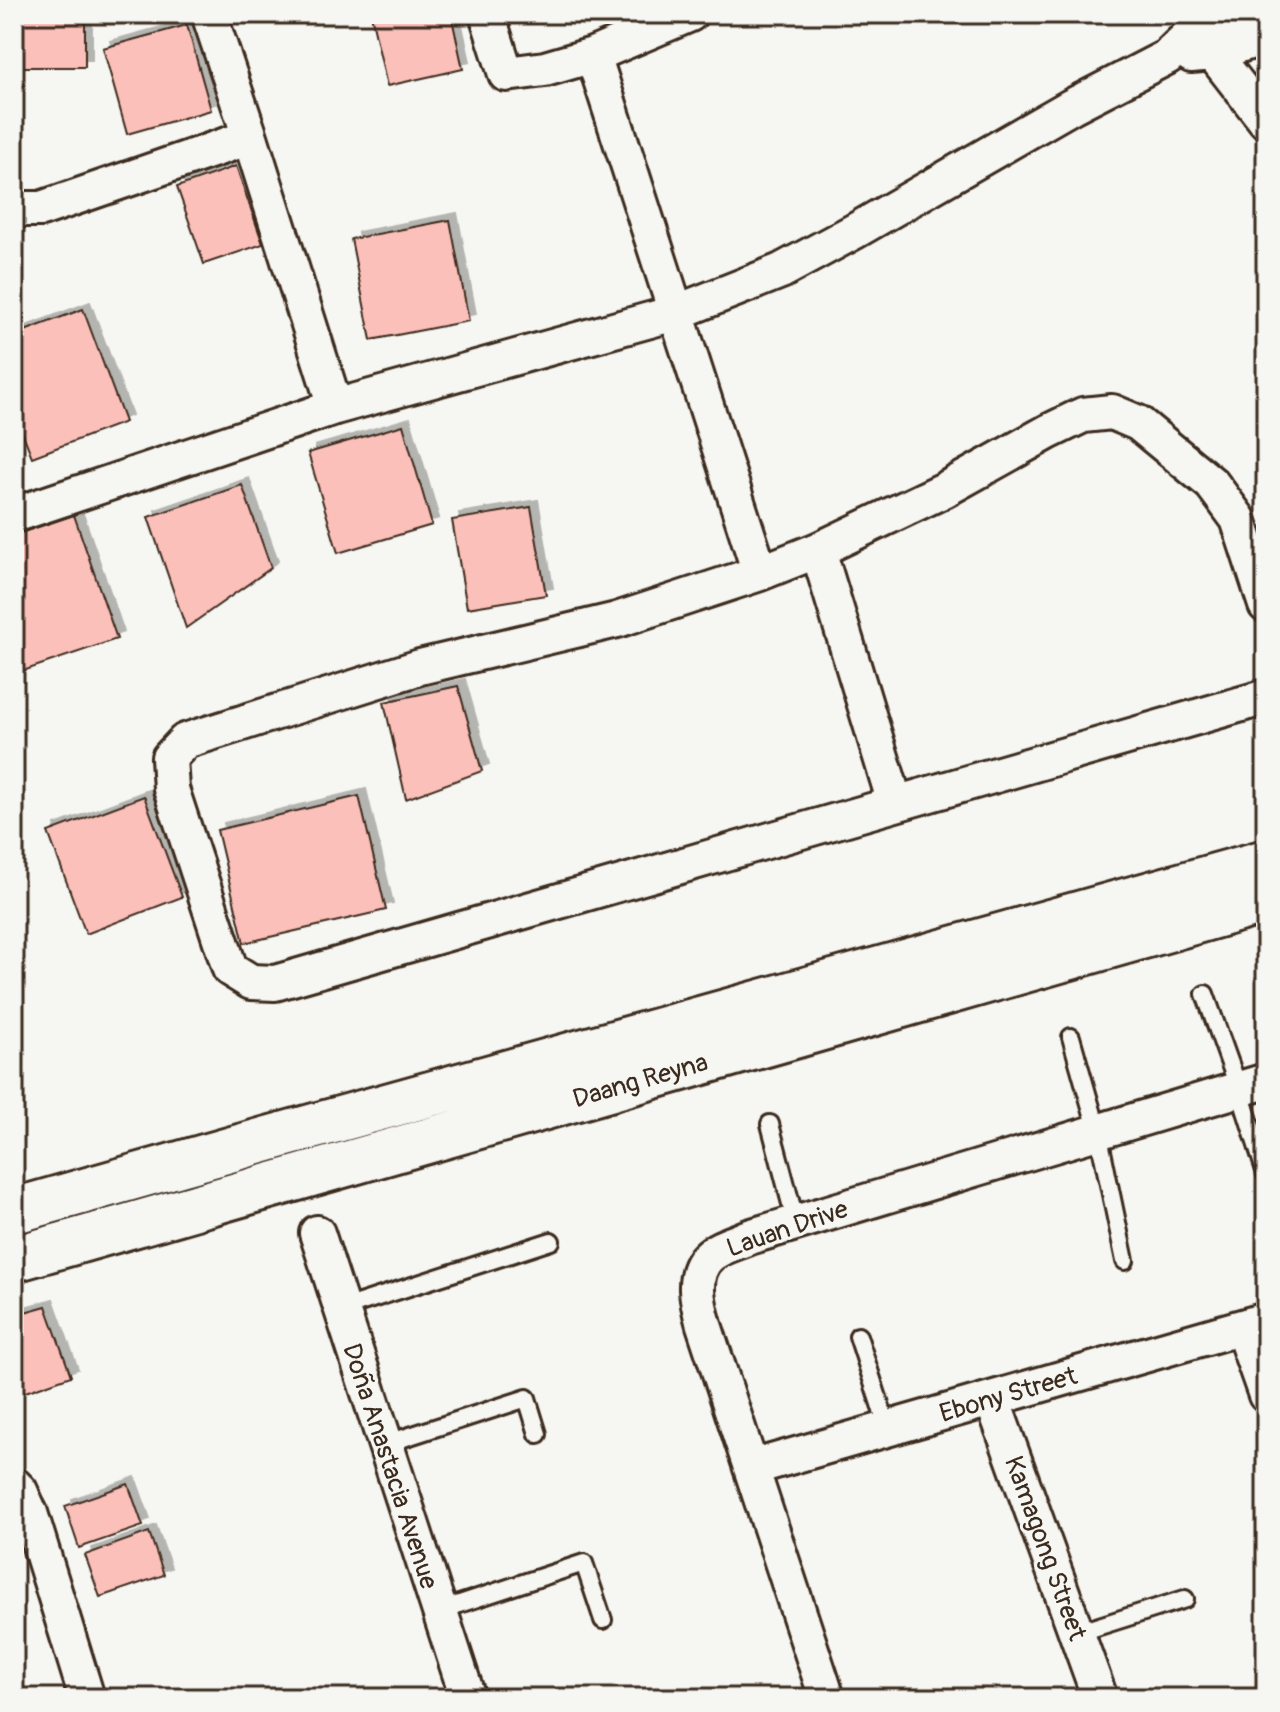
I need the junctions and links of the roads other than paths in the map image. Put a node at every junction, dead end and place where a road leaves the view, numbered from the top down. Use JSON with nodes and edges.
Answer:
{"nodes":[{"id":1,"x":209,"y":14,"type":"edge"},
{"id":2,"x":487,"y":14,"type":"edge"},
{"id":3,"x":690,"y":14,"type":"edge"},
{"id":4,"x":1237,"y":14,"type":"edge"},
{"id":5,"x":1200,"y":32,"type":"edge"},
{"id":6,"x":1266,"y":37,"type":"edge"},
{"id":7,"x":593,"y":55,"type":"junction"},
{"id":8,"x":1266,"y":121,"type":"edge"},
{"id":9,"x":250,"y":137,"type":"junction"},
{"id":10,"x":14,"y":209,"type":"edge"},
{"id":11,"x":675,"y":313,"type":"junction"},
{"id":12,"x":335,"y":407,"type":"junction"},
{"id":13,"x":14,"y":515,"type":"edge"},
{"id":14,"x":818,"y":550,"type":"junction"},
{"id":15,"x":760,"y":573,"type":"junction"},
{"id":16,"x":1266,"y":605,"type":"edge"},
{"id":17,"x":1266,"y":697,"type":"edge"},
{"id":18,"x":895,"y":803,"type":"junction"},
{"id":19,"x":1266,"y":862,"type":"edge"},
{"id":20,"x":1266,"y":901,"type":"edge"},
{"id":21,"x":1205,"y":994,"type":"dead end"},
{"id":22,"x":1071,"y":1037,"type":"dead end"},
{"id":23,"x":1253,"y":1085,"type":"edge"},
{"id":24,"x":770,"y":1124,"type":"dead end"},
{"id":25,"x":1098,"y":1132,"type":"junction"},
{"id":26,"x":268,"y":1139,"type":"junction"},
{"id":27,"x":1266,"y":1174,"type":"edge"},
{"id":28,"x":281,"y":1183,"type":"junction"},
{"id":29,"x":14,"y":1211,"type":"edge"},
{"id":30,"x":796,"y":1223,"type":"junction"},
{"id":31,"x":317,"y":1233,"type":"dead end"},
{"id":32,"x":551,"y":1241,"type":"dead end"},
{"id":33,"x":14,"y":1259,"type":"edge"},
{"id":34,"x":1125,"y":1261,"type":"dead end"},
{"id":35,"x":341,"y":1309,"type":"junction"},
{"id":36,"x":1254,"y":1324,"type":"edge"},
{"id":37,"x":858,"y":1336,"type":"dead end"},
{"id":38,"x":1266,"y":1395,"type":"edge"},
{"id":39,"x":992,"y":1399,"type":"junction"},
{"id":40,"x":888,"y":1429,"type":"junction"},
{"id":41,"x":538,"y":1434,"type":"dead end"},
{"id":42,"x":385,"y":1444,"type":"junction"},
{"id":43,"x":751,"y":1468,"type":"junction"},
{"id":44,"x":14,"y":1485,"type":"edge"},
{"id":45,"x":1185,"y":1599,"type":"dead end"},
{"id":46,"x":438,"y":1611,"type":"junction"},
{"id":47,"x":603,"y":1620,"type":"dead end"},
{"id":48,"x":1077,"y":1633,"type":"junction"},
{"id":49,"x":87,"y":1698,"type":"edge"},
{"id":50,"x":468,"y":1698,"type":"edge"},
{"id":51,"x":827,"y":1698,"type":"edge"},
{"id":52,"x":1100,"y":1698,"type":"edge"}],
"edges":[{"from":1,"to":9,"type":"street"},
{"from":2,"to":7,"type":"street"},
{"from":3,"to":7,"type":"street"},
{"from":4,"to":5,"type":"street"},
{"from":5,"to":6,"type":"street"},
{"from":5,"to":8,"type":"street"},
{"from":5,"to":11,"type":"street"},
{"from":7,"to":11,"type":"street"},
{"from":9,"to":10,"type":"street"},
{"from":9,"to":12,"type":"street"},
{"from":11,"to":12,"type":"street"},
{"from":11,"to":15,"type":"street"},
{"from":12,"to":13,"type":"street"},
{"from":14,"to":15,"type":"street"},
{"from":14,"to":16,"type":"street"},
{"from":14,"to":18,"type":"street"},
{"from":15,"to":18,"type":"street"},
{"from":17,"to":18,"type":"street"},
{"from":19,"to":26,"type":"main road","name":"Daang Reyna"},
{"from":20,"to":28,"type":"main road","name":"Daang Reyna"},
{"from":21,"to":23,"type":"lane"},
{"from":22,"to":25,"type":"lane"},
{"from":23,"to":25,"type":"street","name":"Lauan Drive"},
{"from":23,"to":27,"type":"lane"},
{"from":24,"to":30,"type":"lane"},
{"from":25,"to":30,"type":"street","name":"Lauan Drive"},
{"from":25,"to":34,"type":"lane"},
{"from":26,"to":28,"type":"main road"},
{"from":26,"to":29,"type":"main road","name":"Daang Reyna"},
{"from":28,"to":33,"type":"main road","name":"Daang Reyna"},
{"from":30,"to":43,"type":"street","name":"Lauan Drive"},
{"from":31,"to":35,"type":"street","name":"Doña Anastacia Avenue"},
{"from":32,"to":35,"type":"lane"},
{"from":35,"to":42,"type":"street","name":"Doña Anastacia Avenue"},
{"from":36,"to":38,"type":"street"},
{"from":36,"to":39,"type":"street","name":"Ebony Street"},
{"from":37,"to":40,"type":"lane"},
{"from":39,"to":40,"type":"street","name":"Ebony Street"},
{"from":39,"to":48,"type":"street","name":"Kamagong Street"},
{"from":40,"to":43,"type":"street","name":"Ebony Street"},
{"from":41,"to":42,"type":"lane"},
{"from":42,"to":46,"type":"street","name":"Doña Anastacia Avenue"},
{"from":43,"to":51,"type":"street","name":"Lauan Drive"},
{"from":44,"to":49,"type":"street"},
{"from":45,"to":48,"type":"lane"},
{"from":46,"to":47,"type":"lane"},
{"from":46,"to":50,"type":"street","name":"Doña Anastacia Avenue"},
{"from":48,"to":52,"type":"street","name":"Kamagong Street"}]}
